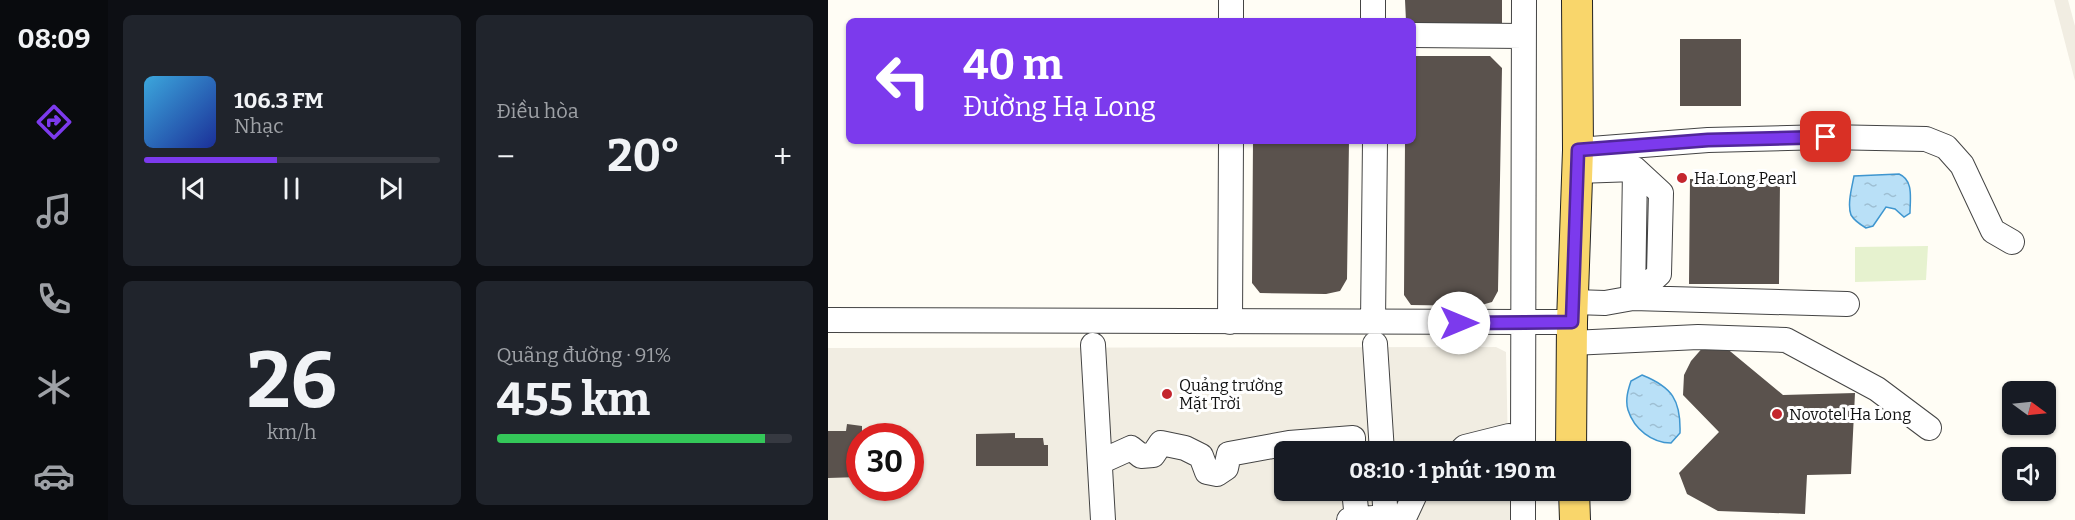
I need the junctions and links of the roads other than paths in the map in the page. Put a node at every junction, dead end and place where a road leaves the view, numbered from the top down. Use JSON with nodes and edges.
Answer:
{"nodes":[{"id":1,"x":1232,"y":0,"type":"edge"},
{"id":2,"x":1373,"y":0,"type":"edge"},
{"id":3,"x":1524,"y":0,"type":"edge"},
{"id":4,"x":1577,"y":0,"type":"edge"},
{"id":5,"x":1231,"y":18,"type":"edge"},
{"id":6,"x":1373,"y":18,"type":"edge"},
{"id":7,"x":1416,"y":35,"type":"edge"},
{"id":8,"x":1523,"y":36,"type":"junction"},
{"id":9,"x":1231,"y":144,"type":"edge"},
{"id":10,"x":1375,"y":144,"type":"edge"},
{"id":11,"x":1578,"y":160,"type":"junction"},
{"id":12,"x":2012,"y":242,"type":"dead end"},
{"id":13,"x":1633,"y":298,"type":"junction"},
{"id":14,"x":1847,"y":304,"type":"dead end"},
{"id":15,"x":828,"y":320,"type":"edge"},
{"id":16,"x":1230,"y":322,"type":"junction"},
{"id":17,"x":1572,"y":322,"type":"junction"},
{"id":18,"x":1523,"y":323,"type":"junction"},
{"id":19,"x":1374,"y":333,"type":"junction"},
{"id":20,"x":1093,"y":345,"type":"dead end"},
{"id":21,"x":1929,"y":428,"type":"dead end"},
{"id":22,"x":1315,"y":441,"type":"edge"},
{"id":23,"x":1353,"y":441,"type":"edge"},
{"id":24,"x":1381,"y":441,"type":"edge"},
{"id":25,"x":1516,"y":441,"type":"edge"},
{"id":26,"x":1571,"y":441,"type":"edge"},
{"id":27,"x":1274,"y":447,"type":"edge"},
{"id":28,"x":1100,"y":462,"type":"junction"},
{"id":29,"x":1354,"y":501,"type":"edge"},
{"id":30,"x":1387,"y":501,"type":"edge"},
{"id":31,"x":1407,"y":501,"type":"edge"},
{"id":32,"x":1522,"y":501,"type":"edge"},
{"id":33,"x":1574,"y":501,"type":"edge"},
{"id":34,"x":1353,"y":519,"type":"edge"},
{"id":35,"x":1391,"y":519,"type":"edge"},
{"id":36,"x":1103,"y":520,"type":"edge"},
{"id":37,"x":1523,"y":520,"type":"edge"},
{"id":38,"x":1575,"y":520,"type":"edge"}],
"edges":[{"from":1,"to":5,"type":"street"},
{"from":2,"to":6,"type":"street"},
{"from":3,"to":8,"type":"street"},
{"from":4,"to":11,"type":"main road"},
{"from":7,"to":8,"type":"street"},
{"from":8,"to":18,"type":"street"},
{"from":9,"to":16,"type":"street"},
{"from":10,"to":19,"type":"street"},
{"from":11,"to":12,"type":"street"},
{"from":11,"to":13,"type":"street"},
{"from":11,"to":17,"type":"main road"},
{"from":13,"to":14,"type":"street"},
{"from":13,"to":17,"type":"street"},
{"from":15,"to":16,"type":"street"},
{"from":16,"to":19,"type":"street"},
{"from":17,"to":18,"type":"street"},
{"from":17,"to":21,"type":"street"},
{"from":17,"to":26,"type":"main road"},
{"from":18,"to":19,"type":"street"},
{"from":18,"to":25,"type":"street"},
{"from":19,"to":24,"type":"street"},
{"from":20,"to":28,"type":"street"},
{"from":22,"to":23,"type":"street"},
{"from":27,"to":28,"type":"street"},
{"from":28,"to":36,"type":"street"},
{"from":29,"to":34,"type":"street"},
{"from":30,"to":35,"type":"street"},
{"from":31,"to":35,"type":"street"},
{"from":32,"to":37,"type":"street"},
{"from":33,"to":38,"type":"main road"},
{"from":34,"to":35,"type":"street"}]}
